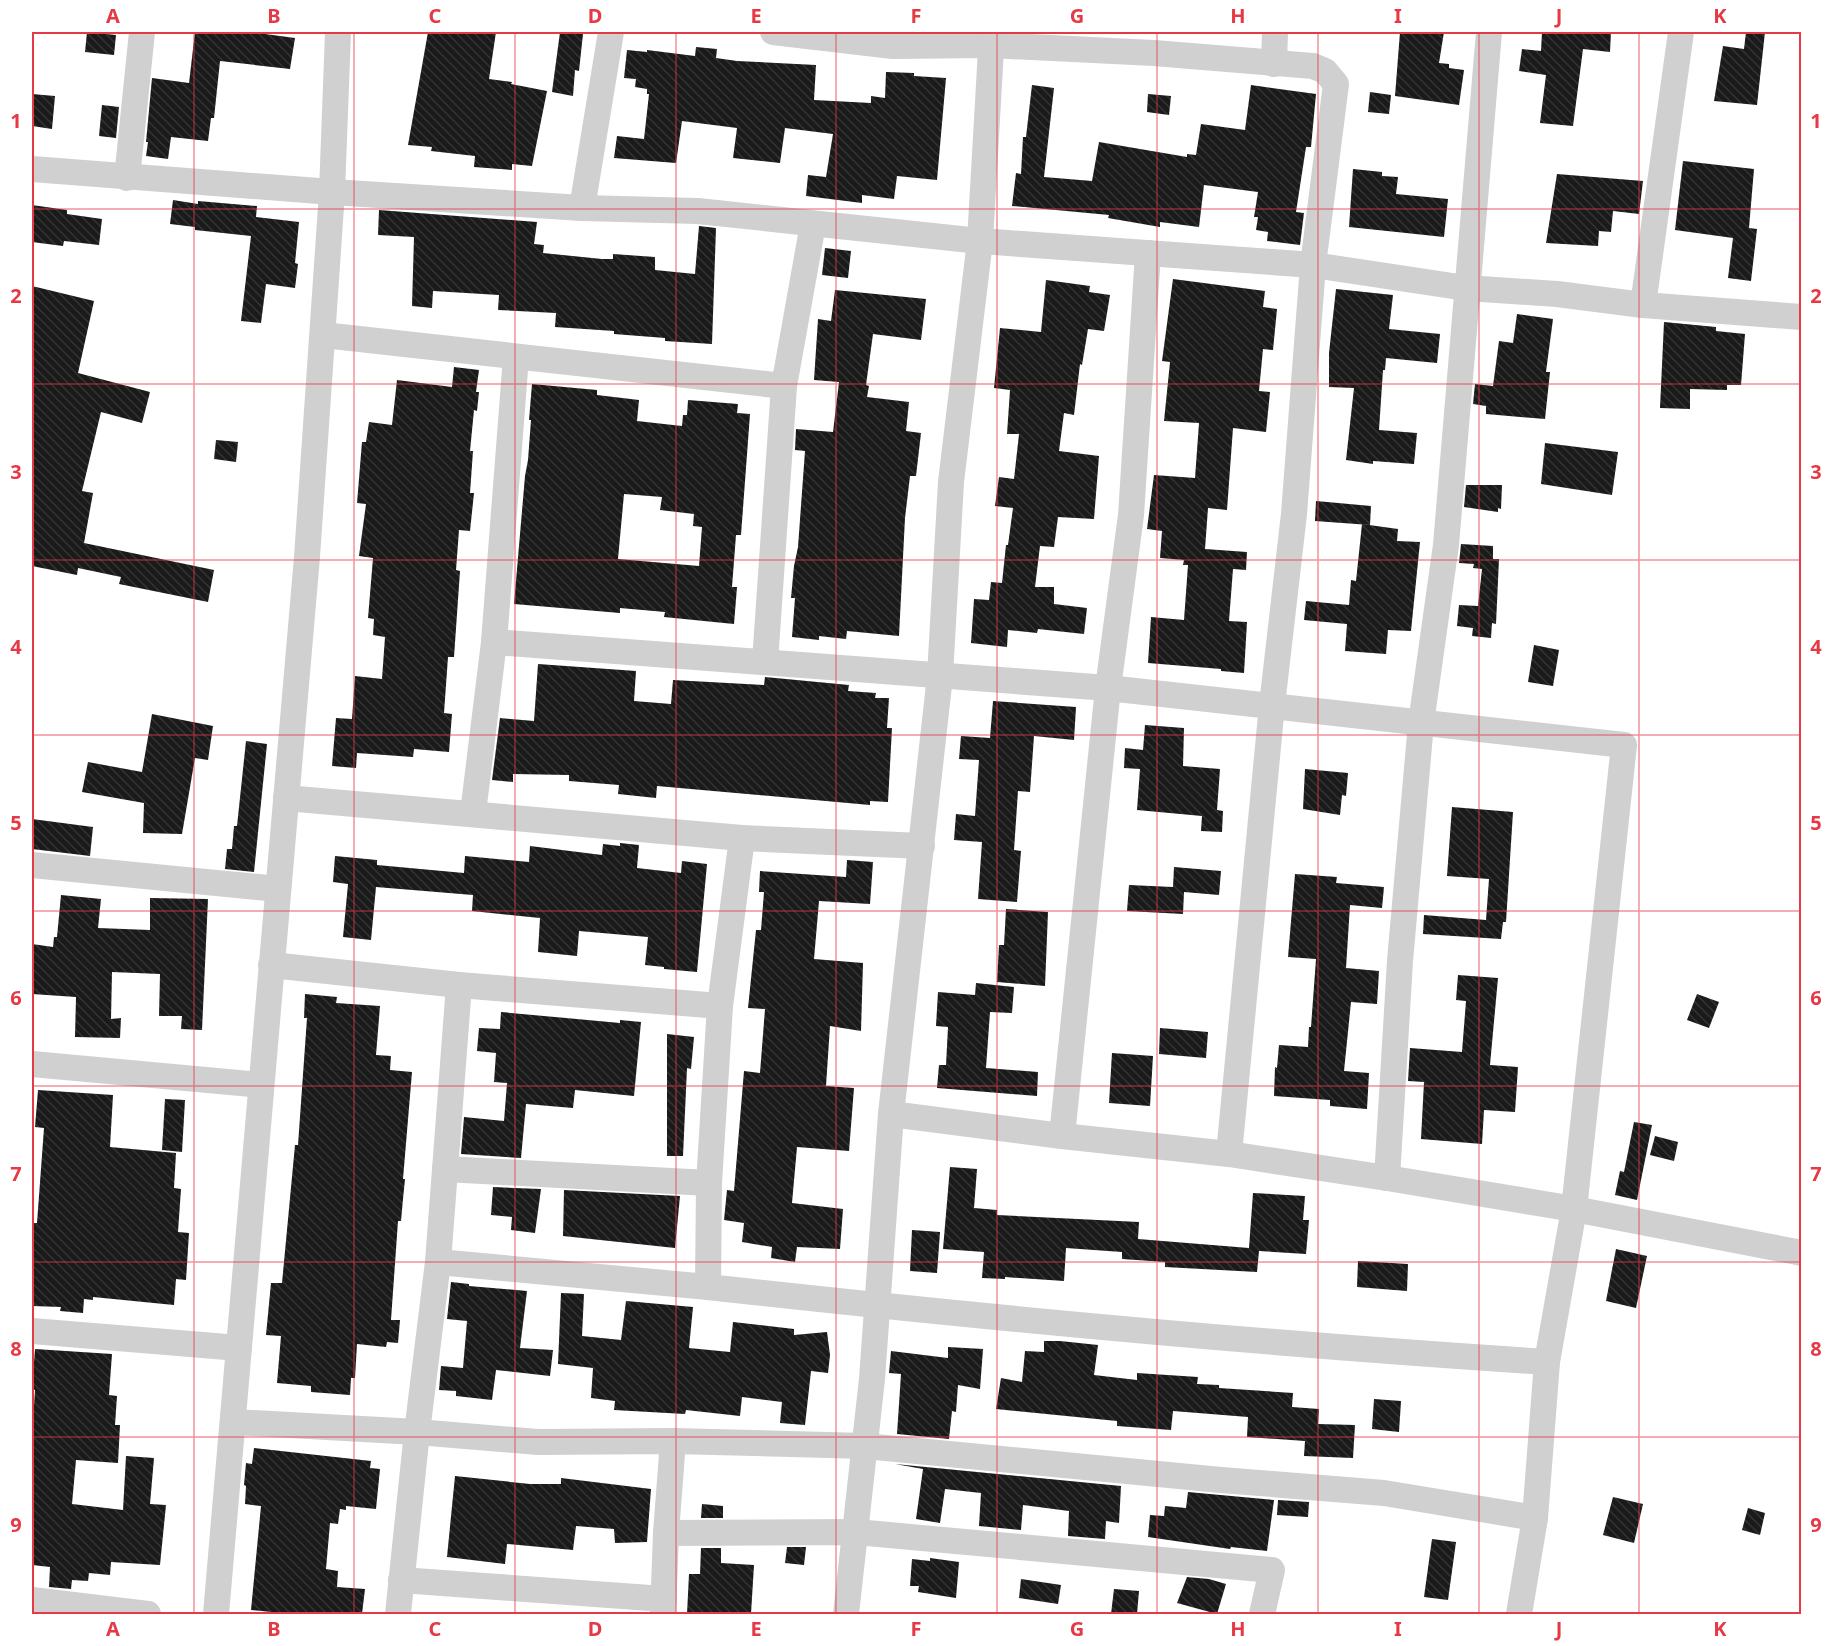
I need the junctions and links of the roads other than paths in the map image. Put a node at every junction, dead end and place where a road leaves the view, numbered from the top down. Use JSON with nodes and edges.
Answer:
{"nodes":[{"id":1,"x":142,"y":32,"type":"edge"},
{"id":2,"x":338,"y":32,"type":"edge"},
{"id":3,"x":611,"y":32,"type":"edge"},
{"id":4,"x":786,"y":32,"type":"edge"},
{"id":5,"x":1275,"y":32,"type":"edge"},
{"id":6,"x":1489,"y":32,"type":"edge"},
{"id":7,"x":1681,"y":32,"type":"edge"},
{"id":8,"x":991,"y":38,"type":"edge"},
{"id":9,"x":1274,"y":63,"type":"junction"},
{"id":10,"x":32,"y":169,"type":"edge"},
{"id":11,"x":127,"y":178,"type":"junction"},
{"id":12,"x":332,"y":192,"type":"junction"},
{"id":13,"x":582,"y":208,"type":"junction"},
{"id":14,"x":813,"y":224,"type":"junction"},
{"id":15,"x":980,"y":241,"type":"junction"},
{"id":16,"x":1148,"y":254,"type":"junction"},
{"id":17,"x":1313,"y":265,"type":"junction"},
{"id":18,"x":1466,"y":288,"type":"junction"},
{"id":19,"x":1643,"y":305,"type":"junction"},
{"id":20,"x":1802,"y":318,"type":"edge"},
{"id":21,"x":323,"y":335,"type":"junction"},
{"id":22,"x":516,"y":357,"type":"junction"},
{"id":23,"x":784,"y":386,"type":"junction"},
{"id":24,"x":494,"y":642,"type":"junction"},
{"id":25,"x":765,"y":662,"type":"junction"},
{"id":26,"x":940,"y":676,"type":"junction"},
{"id":27,"x":1108,"y":688,"type":"junction"},
{"id":28,"x":1272,"y":705,"type":"junction"},
{"id":29,"x":1421,"y":723,"type":"junction"},
{"id":30,"x":286,"y":798,"type":"junction"},
{"id":31,"x":473,"y":813,"type":"junction"},
{"id":32,"x":742,"y":838,"type":"junction"},
{"id":33,"x":922,"y":846,"type":"junction"},
{"id":34,"x":32,"y":865,"type":"edge"},
{"id":35,"x":278,"y":889,"type":"junction"},
{"id":36,"x":271,"y":965,"type":"junction"},
{"id":37,"x":459,"y":985,"type":"junction"},
{"id":38,"x":720,"y":1006,"type":"junction"},
{"id":39,"x":32,"y":1064,"type":"edge"},
{"id":40,"x":261,"y":1085,"type":"junction"},
{"id":41,"x":891,"y":1114,"type":"junction"},
{"id":42,"x":1062,"y":1136,"type":"junction"},
{"id":43,"x":1229,"y":1154,"type":"junction"},
{"id":44,"x":445,"y":1169,"type":"junction"},
{"id":45,"x":1387,"y":1178,"type":"junction"},
{"id":46,"x":709,"y":1183,"type":"junction"},
{"id":47,"x":1574,"y":1209,"type":"junction"},
{"id":48,"x":1802,"y":1253,"type":"edge"},
{"id":49,"x":438,"y":1262,"type":"junction"},
{"id":50,"x":708,"y":1287,"type":"junction"},
{"id":51,"x":878,"y":1306,"type":"junction"},
{"id":52,"x":32,"y":1331,"type":"edge"},
{"id":53,"x":239,"y":1348,"type":"junction"},
{"id":54,"x":1547,"y":1362,"type":"junction"},
{"id":55,"x":234,"y":1422,"type":"junction"},
{"id":56,"x":417,"y":1432,"type":"junction"},
{"id":57,"x":673,"y":1441,"type":"junction"},
{"id":58,"x":865,"y":1446,"type":"junction"},
{"id":59,"x":1534,"y":1518,"type":"junction"},
{"id":60,"x":856,"y":1532,"type":"junction"},
{"id":61,"x":666,"y":1533,"type":"junction"},
{"id":62,"x":401,"y":1580,"type":"junction"},
{"id":63,"x":32,"y":1600,"type":"edge"},
{"id":64,"x":664,"y":1607,"type":"edge"},
{"id":65,"x":148,"y":1614,"type":"edge"},
{"id":66,"x":216,"y":1614,"type":"edge"},
{"id":67,"x":398,"y":1614,"type":"edge"},
{"id":68,"x":846,"y":1614,"type":"edge"},
{"id":69,"x":1262,"y":1614,"type":"edge"},
{"id":70,"x":1519,"y":1614,"type":"edge"}],
"edges":[{"from":1,"to":11,"type":"street"},
{"from":2,"to":12,"type":"street"},
{"from":3,"to":13,"type":"street"},
{"from":4,"to":8,"type":"street"},
{"from":5,"to":9,"type":"street"},
{"from":6,"to":18,"type":"street"},
{"from":7,"to":19,"type":"street"},
{"from":8,"to":9,"type":"street"},
{"from":8,"to":15,"type":"street"},
{"from":9,"to":17,"type":"street"},
{"from":10,"to":11,"type":"street"},
{"from":11,"to":12,"type":"street"},
{"from":12,"to":13,"type":"street"},
{"from":12,"to":21,"type":"street"},
{"from":13,"to":14,"type":"street"},
{"from":14,"to":15,"type":"street"},
{"from":14,"to":23,"type":"street"},
{"from":15,"to":16,"type":"street"},
{"from":15,"to":26,"type":"street"},
{"from":16,"to":17,"type":"street"},
{"from":16,"to":27,"type":"street"},
{"from":17,"to":18,"type":"street"},
{"from":17,"to":28,"type":"street"},
{"from":18,"to":19,"type":"street"},
{"from":18,"to":29,"type":"street"},
{"from":19,"to":20,"type":"street"},
{"from":21,"to":22,"type":"street"},
{"from":21,"to":30,"type":"street"},
{"from":22,"to":23,"type":"street"},
{"from":22,"to":24,"type":"street"},
{"from":23,"to":25,"type":"street"},
{"from":24,"to":25,"type":"street"},
{"from":24,"to":31,"type":"street"},
{"from":25,"to":26,"type":"street"},
{"from":26,"to":27,"type":"street"},
{"from":26,"to":33,"type":"street"},
{"from":27,"to":28,"type":"street"},
{"from":27,"to":42,"type":"street"},
{"from":28,"to":29,"type":"street"},
{"from":28,"to":43,"type":"street"},
{"from":29,"to":45,"type":"street"},
{"from":29,"to":47,"type":"street"},
{"from":30,"to":31,"type":"street"},
{"from":30,"to":35,"type":"street"},
{"from":31,"to":32,"type":"street"},
{"from":32,"to":33,"type":"street"},
{"from":32,"to":38,"type":"street"},
{"from":33,"to":41,"type":"street"},
{"from":34,"to":35,"type":"street"},
{"from":35,"to":36,"type":"street"},
{"from":36,"to":37,"type":"street"},
{"from":36,"to":40,"type":"street"},
{"from":37,"to":38,"type":"street"},
{"from":37,"to":44,"type":"street"},
{"from":38,"to":46,"type":"street"},
{"from":39,"to":40,"type":"street"},
{"from":40,"to":53,"type":"street"},
{"from":41,"to":42,"type":"street"},
{"from":41,"to":51,"type":"street"},
{"from":42,"to":43,"type":"street"},
{"from":43,"to":45,"type":"street"},
{"from":44,"to":46,"type":"street"},
{"from":44,"to":49,"type":"street"},
{"from":45,"to":47,"type":"street"},
{"from":46,"to":50,"type":"street"},
{"from":47,"to":48,"type":"street"},
{"from":47,"to":54,"type":"street"},
{"from":49,"to":50,"type":"street"},
{"from":49,"to":56,"type":"street"},
{"from":50,"to":51,"type":"street"},
{"from":51,"to":54,"type":"street"},
{"from":51,"to":58,"type":"street"},
{"from":52,"to":53,"type":"street"},
{"from":53,"to":55,"type":"street"},
{"from":54,"to":59,"type":"street"},
{"from":55,"to":56,"type":"street"},
{"from":55,"to":66,"type":"street"},
{"from":56,"to":57,"type":"street"},
{"from":56,"to":62,"type":"street"},
{"from":57,"to":58,"type":"street"},
{"from":57,"to":61,"type":"street"},
{"from":58,"to":59,"type":"street"},
{"from":58,"to":60,"type":"street"},
{"from":59,"to":70,"type":"street"},
{"from":60,"to":61,"type":"street"},
{"from":60,"to":68,"type":"street"},
{"from":60,"to":69,"type":"street"},
{"from":61,"to":64,"type":"street"},
{"from":62,"to":64,"type":"street"},
{"from":62,"to":67,"type":"street"},
{"from":63,"to":65,"type":"street"}]}
